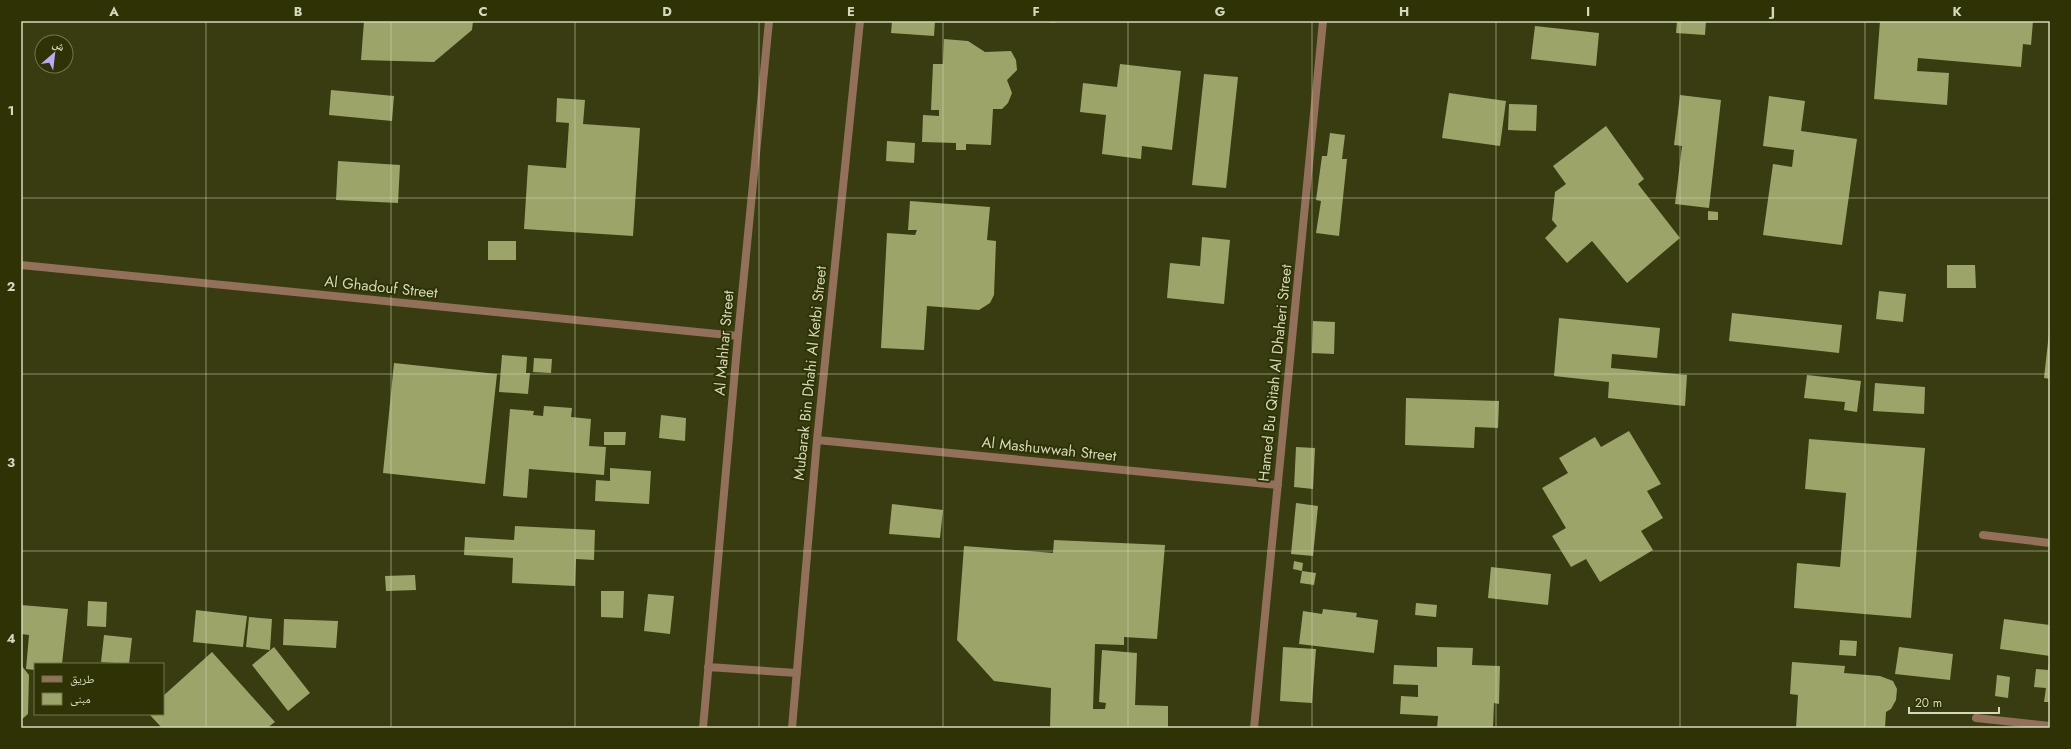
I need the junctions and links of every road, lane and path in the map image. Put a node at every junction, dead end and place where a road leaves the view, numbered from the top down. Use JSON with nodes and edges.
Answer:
{"nodes":[{"id":1,"x":769,"y":21,"type":"edge"},
{"id":2,"x":860,"y":21,"type":"edge"},
{"id":3,"x":1323,"y":21,"type":"edge"},
{"id":4,"x":21,"y":265,"type":"edge"},
{"id":5,"x":738,"y":336,"type":"junction"},
{"id":6,"x":817,"y":440,"type":"junction"},
{"id":7,"x":1278,"y":485,"type":"junction"},
{"id":8,"x":1983,"y":535,"type":"dead end"},
{"id":9,"x":2050,"y":543,"type":"edge"},
{"id":10,"x":708,"y":667,"type":"junction"},
{"id":11,"x":797,"y":674,"type":"junction"},
{"id":12,"x":1976,"y":718,"type":"dead end"},
{"id":13,"x":2050,"y":726,"type":"edge"},
{"id":14,"x":703,"y":728,"type":"edge"},
{"id":15,"x":792,"y":728,"type":"edge"},
{"id":16,"x":1254,"y":728,"type":"edge"}],
"edges":[{"from":1,"to":5,"type":"street","name":"Al Mahhar Street"},
{"from":2,"to":6,"type":"street","name":"Mubarak Bin Dhahi Al Ketbi Street"},
{"from":3,"to":7,"type":"street","name":"Hamed Bu Qitah Al Dhaheri Street"},
{"from":4,"to":5,"type":"street","name":"Al Ghadouf Street"},
{"from":5,"to":10,"type":"street","name":"Al Mahhar Street"},
{"from":6,"to":7,"type":"street","name":"Al Mashuwwah Street"},
{"from":6,"to":11,"type":"street","name":"Mubarak Bin Dhahi Al Ketbi Street"},
{"from":7,"to":16,"type":"street","name":"Hamed Bu Qitah Al Dhaheri Street"},
{"from":8,"to":9,"type":"street"},
{"from":10,"to":11,"type":"street"},
{"from":10,"to":14,"type":"street","name":"Al Mahhar Street"},
{"from":11,"to":15,"type":"street","name":"Mubarak Bin Dhahi Al Ketbi Street"},
{"from":12,"to":13,"type":"street"}]}
